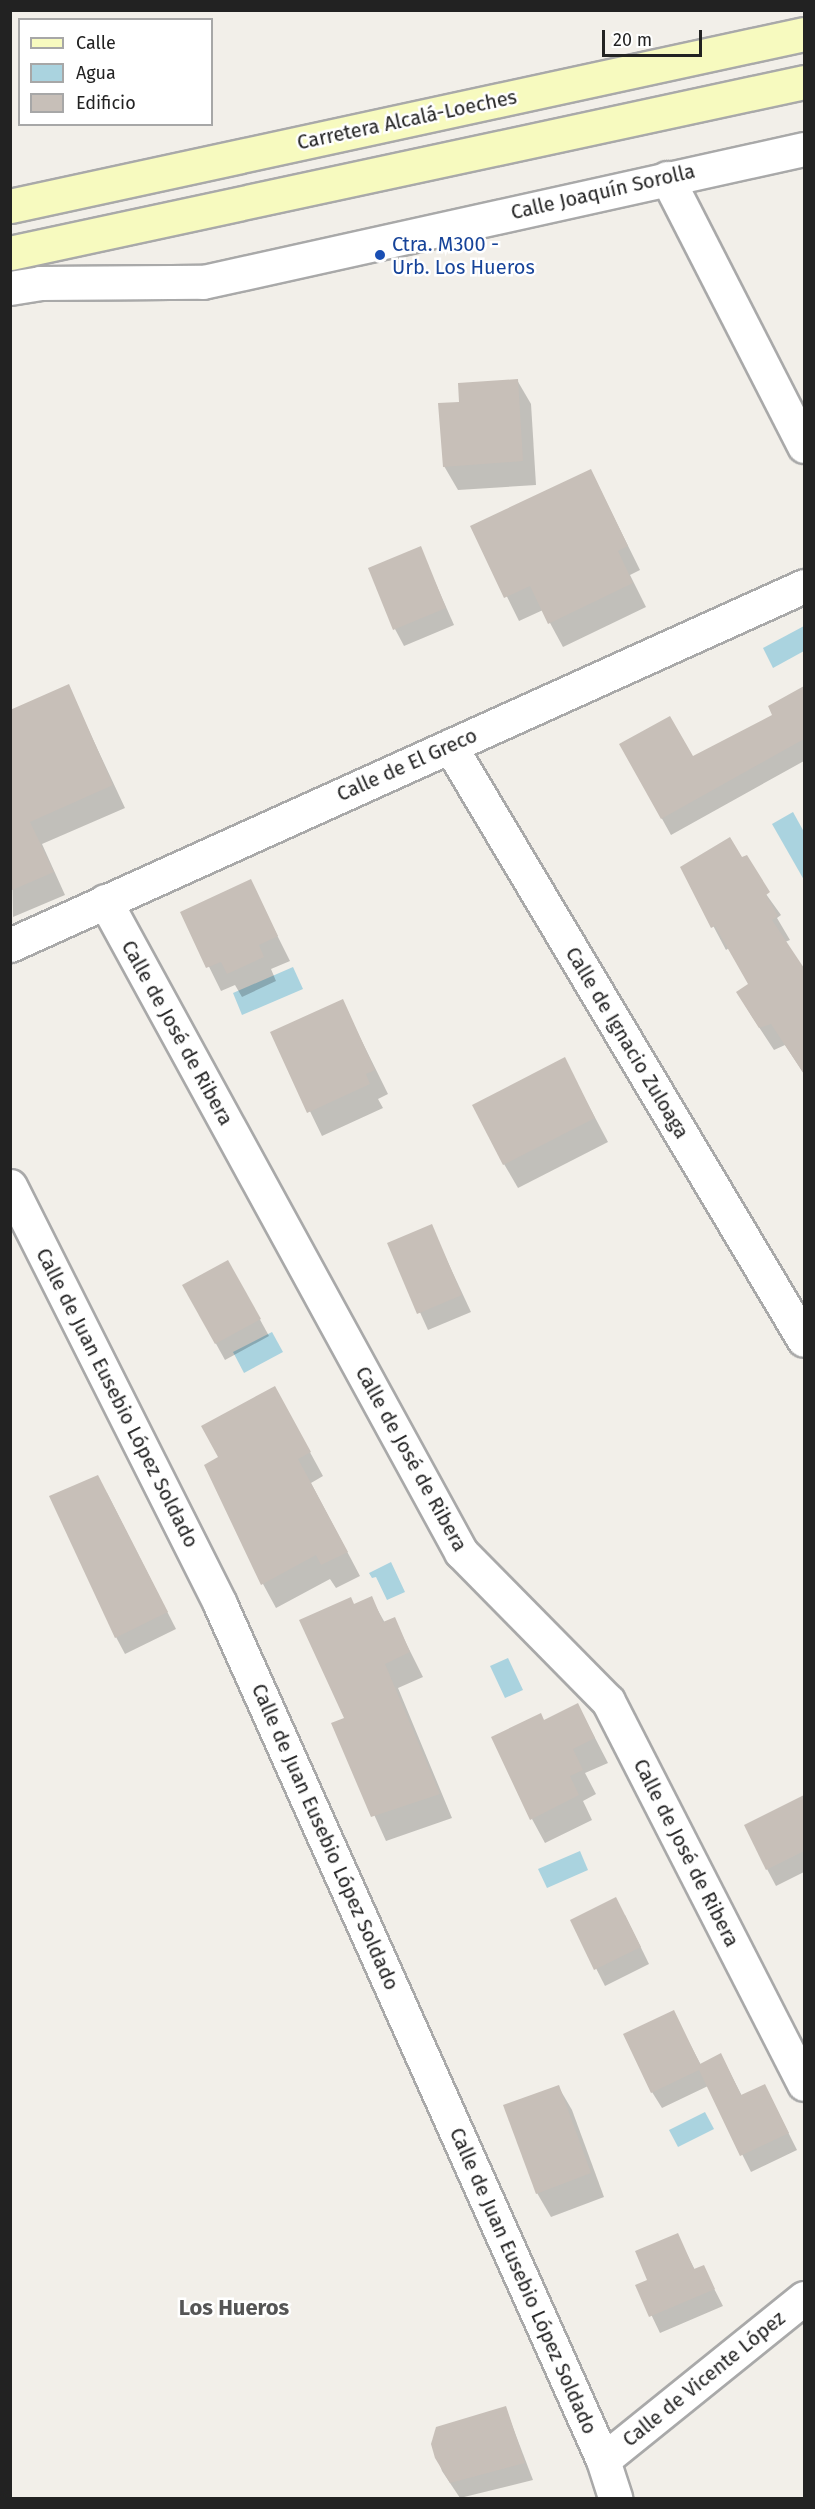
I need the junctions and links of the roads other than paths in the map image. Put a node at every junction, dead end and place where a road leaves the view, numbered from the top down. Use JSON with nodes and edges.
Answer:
{"nodes":[{"id":1,"x":804,"y":34,"type":"edge"},
{"id":2,"x":804,"y":82,"type":"edge"},
{"id":3,"x":804,"y":149,"type":"edge"},
{"id":4,"x":667,"y":178,"type":"junction"},
{"id":5,"x":10,"y":206,"type":"edge"},
{"id":6,"x":10,"y":253,"type":"edge"},
{"id":7,"x":10,"y":288,"type":"edge"},
{"id":8,"x":804,"y":446,"type":"edge"},
{"id":9,"x":804,"y":586,"type":"edge"},
{"id":10,"x":450,"y":746,"type":"junction"},
{"id":11,"x":105,"y":901,"type":"junction"},
{"id":12,"x":10,"y":945,"type":"edge"},
{"id":13,"x":10,"y":1186,"type":"edge"},
{"id":14,"x":804,"y":1340,"type":"edge"},
{"id":15,"x":804,"y":2084,"type":"edge"},
{"id":16,"x":804,"y":2298,"type":"edge"},
{"id":17,"x":603,"y":2460,"type":"junction"},
{"id":18,"x":615,"y":2499,"type":"edge"}],
"edges":[{"from":1,"to":5,"type":"main road","name":"Carretera Alcalá-Loeches"},
{"from":2,"to":6,"type":"main road"},
{"from":3,"to":4,"type":"street","name":"Calle Joaquín Sorolla"},
{"from":4,"to":7,"type":"street","name":"Calle Joaquín Sorolla"},
{"from":4,"to":8,"type":"street"},
{"from":9,"to":10,"type":"street","name":"Calle de El Greco"},
{"from":10,"to":11,"type":"street","name":"Calle de El Greco"},
{"from":10,"to":14,"type":"street","name":"Calle de Ignacio Zuloaga"},
{"from":11,"to":12,"type":"street","name":"Calle de El Greco"},
{"from":11,"to":15,"type":"street","name":"Calle de José de Ribera"},
{"from":13,"to":17,"type":"street","name":"Calle de Juan Eusebio López Soldado"},
{"from":16,"to":17,"type":"street","name":"Calle de Vicente López"},
{"from":17,"to":18,"type":"street","name":"Calle de Juan Eusebio López Soldado"}]}
